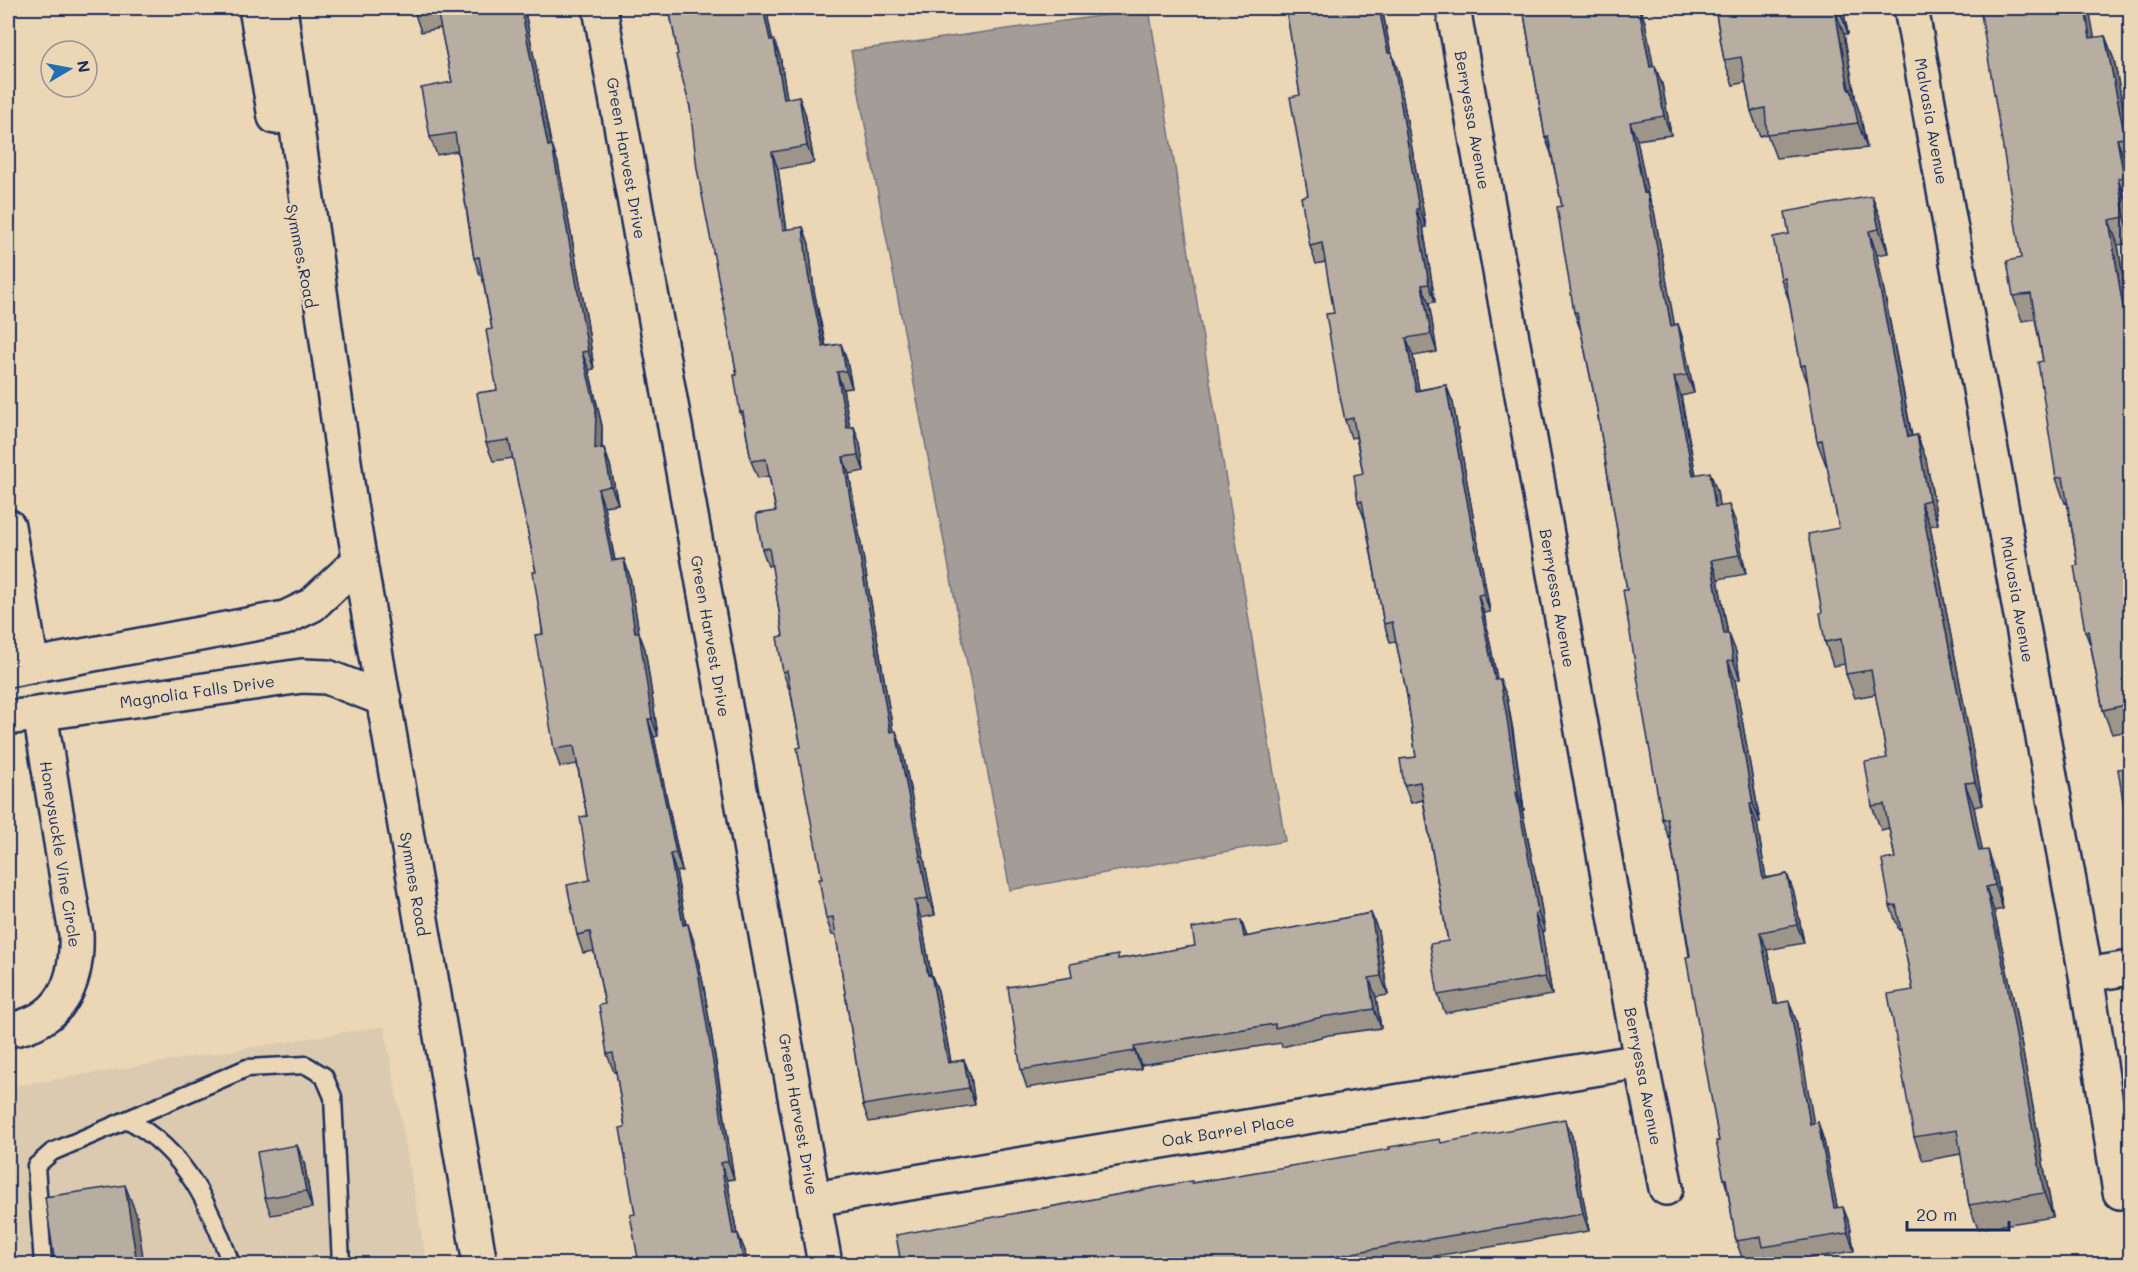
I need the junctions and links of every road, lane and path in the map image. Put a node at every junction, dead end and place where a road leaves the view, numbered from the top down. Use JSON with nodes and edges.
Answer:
{"nodes":[{"id":1,"x":255,"y":8,"type":"edge"},
{"id":2,"x":280,"y":8,"type":"edge"},
{"id":3,"x":600,"y":8,"type":"edge"},
{"id":4,"x":1453,"y":8,"type":"edge"},
{"id":5,"x":1911,"y":8,"type":"edge"},
{"id":6,"x":350,"y":504,"type":"junction"},
{"id":7,"x":8,"y":526,"type":"edge"},
{"id":8,"x":360,"y":560,"type":"junction"},
{"id":9,"x":20,"y":668,"type":"edge"},
{"id":10,"x":384,"y":699,"type":"junction"},
{"id":11,"x":40,"y":714,"type":"junction"},
{"id":12,"x":8,"y":718,"type":"edge"},
{"id":13,"x":2130,"y":968,"type":"edge"},
{"id":14,"x":2086,"y":975,"type":"junction"},
{"id":15,"x":8,"y":1030,"type":"edge"},
{"id":16,"x":1641,"y":1061,"type":"junction"},
{"id":17,"x":128,"y":1120,"type":"junction"},
{"id":18,"x":1666,"y":1188,"type":"dead end"},
{"id":19,"x":2120,"y":1192,"type":"dead end"},
{"id":20,"x":814,"y":1199,"type":"junction"},
{"id":21,"x":42,"y":1264,"type":"edge"},
{"id":22,"x":231,"y":1264,"type":"edge"},
{"id":23,"x":341,"y":1264,"type":"edge"},
{"id":24,"x":480,"y":1264,"type":"edge"},
{"id":25,"x":825,"y":1264,"type":"edge"}],
"edges":[{"from":1,"to":6,"type":"street","name":"Symmes Road"},
{"from":2,"to":6,"type":"street","name":"Symmes Road"},
{"from":3,"to":20,"type":"street","name":"Green Harvest Drive"},
{"from":4,"to":16,"type":"street","name":"Berryessa Avenue"},
{"from":5,"to":14,"type":"street","name":"Malvasia Avenue"},
{"from":6,"to":8,"type":"street","name":"Symmes Road"},
{"from":7,"to":9,"type":"street"},
{"from":8,"to":9,"type":"street"},
{"from":8,"to":10,"type":"street","name":"Symmes Road"},
{"from":10,"to":11,"type":"street","name":"Magnolia Falls Drive"},
{"from":10,"to":24,"type":"street","name":"Symmes Road"},
{"from":11,"to":12,"type":"street","name":"Magnolia Falls Drive"},
{"from":11,"to":15,"type":"street","name":"Honeysuckle Vine Circle"},
{"from":13,"to":14,"type":"street"},
{"from":14,"to":19,"type":"street","name":"Malvasia Avenue"},
{"from":16,"to":18,"type":"street","name":"Berryessa Avenue"},
{"from":16,"to":20,"type":"street","name":"Oak Barrel Place"},
{"from":17,"to":21,"type":"lane"},
{"from":17,"to":22,"type":"lane"},
{"from":17,"to":23,"type":"lane"},
{"from":20,"to":25,"type":"street","name":"Green Harvest Drive"}]}
